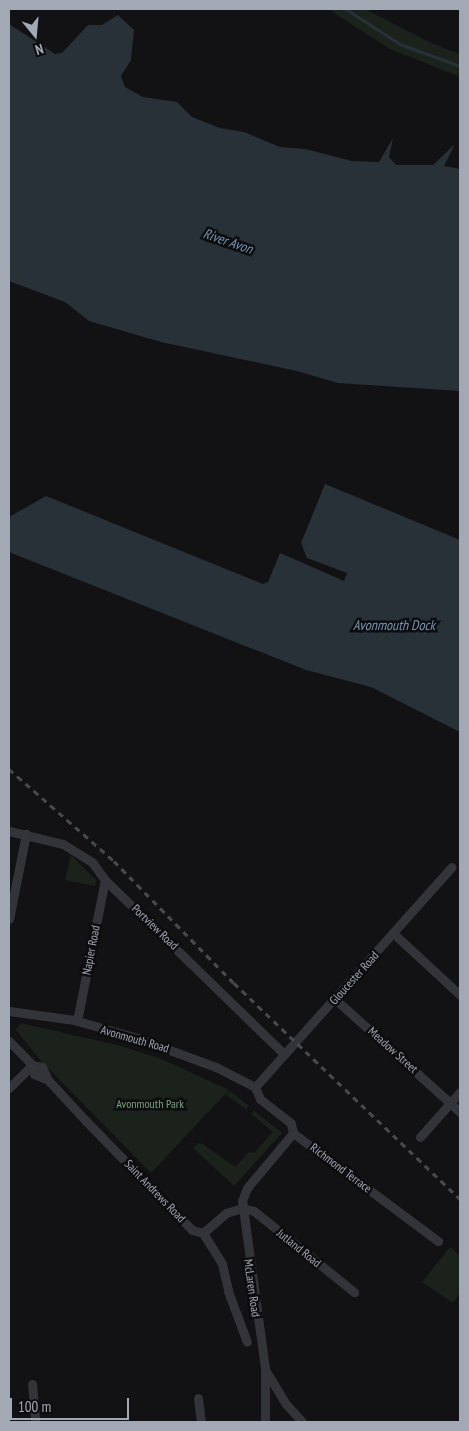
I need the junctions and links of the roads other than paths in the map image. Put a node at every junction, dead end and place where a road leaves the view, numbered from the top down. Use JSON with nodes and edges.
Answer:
{"nodes":[{"id":1,"x":9,"y":831,"type":"edge"},
{"id":2,"x":26,"y":834,"type":"junction"},
{"id":3,"x":452,"y":867,"type":"dead end"},
{"id":4,"x":105,"y":880,"type":"junction"},
{"id":5,"x":9,"y":919,"type":"edge"},
{"id":6,"x":394,"y":934,"type":"junction"},
{"id":7,"x":460,"y":995,"type":"edge"},
{"id":8,"x":335,"y":999,"type":"junction"},
{"id":9,"x":9,"y":1011,"type":"edge"},
{"id":10,"x":77,"y":1021,"type":"junction"},
{"id":11,"x":9,"y":1041,"type":"edge"},
{"id":12,"x":284,"y":1054,"type":"junction"},
{"id":13,"x":32,"y":1065,"type":"junction"},
{"id":14,"x":9,"y":1088,"type":"edge"},
{"id":15,"x":255,"y":1088,"type":"junction"},
{"id":16,"x":460,"y":1092,"type":"edge"},
{"id":17,"x":450,"y":1103,"type":"junction"},
{"id":18,"x":460,"y":1112,"type":"edge"},
{"id":19,"x":294,"y":1133,"type":"junction"},
{"id":20,"x":420,"y":1137,"type":"dead end"},
{"id":21,"x":242,"y":1208,"type":"junction"},
{"id":22,"x":203,"y":1233,"type":"junction"},
{"id":23,"x":438,"y":1241,"type":"dead end"},
{"id":24,"x":354,"y":1292,"type":"dead end"},
{"id":25,"x":247,"y":1342,"type":"dead end"},
{"id":26,"x":265,"y":1368,"type":"junction"},
{"id":27,"x":32,"y":1384,"type":"dead end"},
{"id":28,"x":198,"y":1398,"type":"dead end"},
{"id":29,"x":35,"y":1422,"type":"edge"},
{"id":30,"x":201,"y":1422,"type":"edge"},
{"id":31,"x":265,"y":1422,"type":"edge"},
{"id":32,"x":302,"y":1422,"type":"edge"}],
"edges":[{"from":1,"to":2,"type":"street","name":"Portview Road"},
{"from":2,"to":4,"type":"street","name":"Portview Road"},
{"from":2,"to":5,"type":"street"},
{"from":3,"to":6,"type":"street","name":"Gloucester Road"},
{"from":4,"to":10,"type":"street","name":"Napier Road"},
{"from":4,"to":12,"type":"street","name":"Portview Road"},
{"from":6,"to":7,"type":"street"},
{"from":6,"to":8,"type":"street","name":"Gloucester Road"},
{"from":8,"to":12,"type":"street","name":"Gloucester Road"},
{"from":8,"to":17,"type":"street","name":"Meadow Street"},
{"from":9,"to":10,"type":"street","name":"Avonmouth Road"},
{"from":10,"to":15,"type":"street","name":"Avonmouth Road"},
{"from":11,"to":13,"type":"street","name":"Saint Andrews Road"},
{"from":12,"to":15,"type":"street","name":"Gloucester Road"},
{"from":13,"to":14,"type":"street"},
{"from":13,"to":22,"type":"street","name":"Saint Andrews Road"},
{"from":15,"to":19,"type":"street","name":"Richmond Terrace"},
{"from":16,"to":17,"type":"street"},
{"from":17,"to":18,"type":"street","name":"Meadow Street"},
{"from":17,"to":20,"type":"street"},
{"from":19,"to":21,"type":"street","name":"McLaren Road"},
{"from":19,"to":23,"type":"street","name":"Richmond Terrace"},
{"from":21,"to":22,"type":"street"},
{"from":21,"to":24,"type":"street","name":"Jutland Road"},
{"from":21,"to":26,"type":"street","name":"McLaren Road"},
{"from":22,"to":25,"type":"street","name":"Saint Andrews Road"},
{"from":26,"to":31,"type":"street","name":"McLaren Road"},
{"from":26,"to":32,"type":"street","name":"McLaren Road"},
{"from":27,"to":29,"type":"street"},
{"from":28,"to":30,"type":"street"}]}
